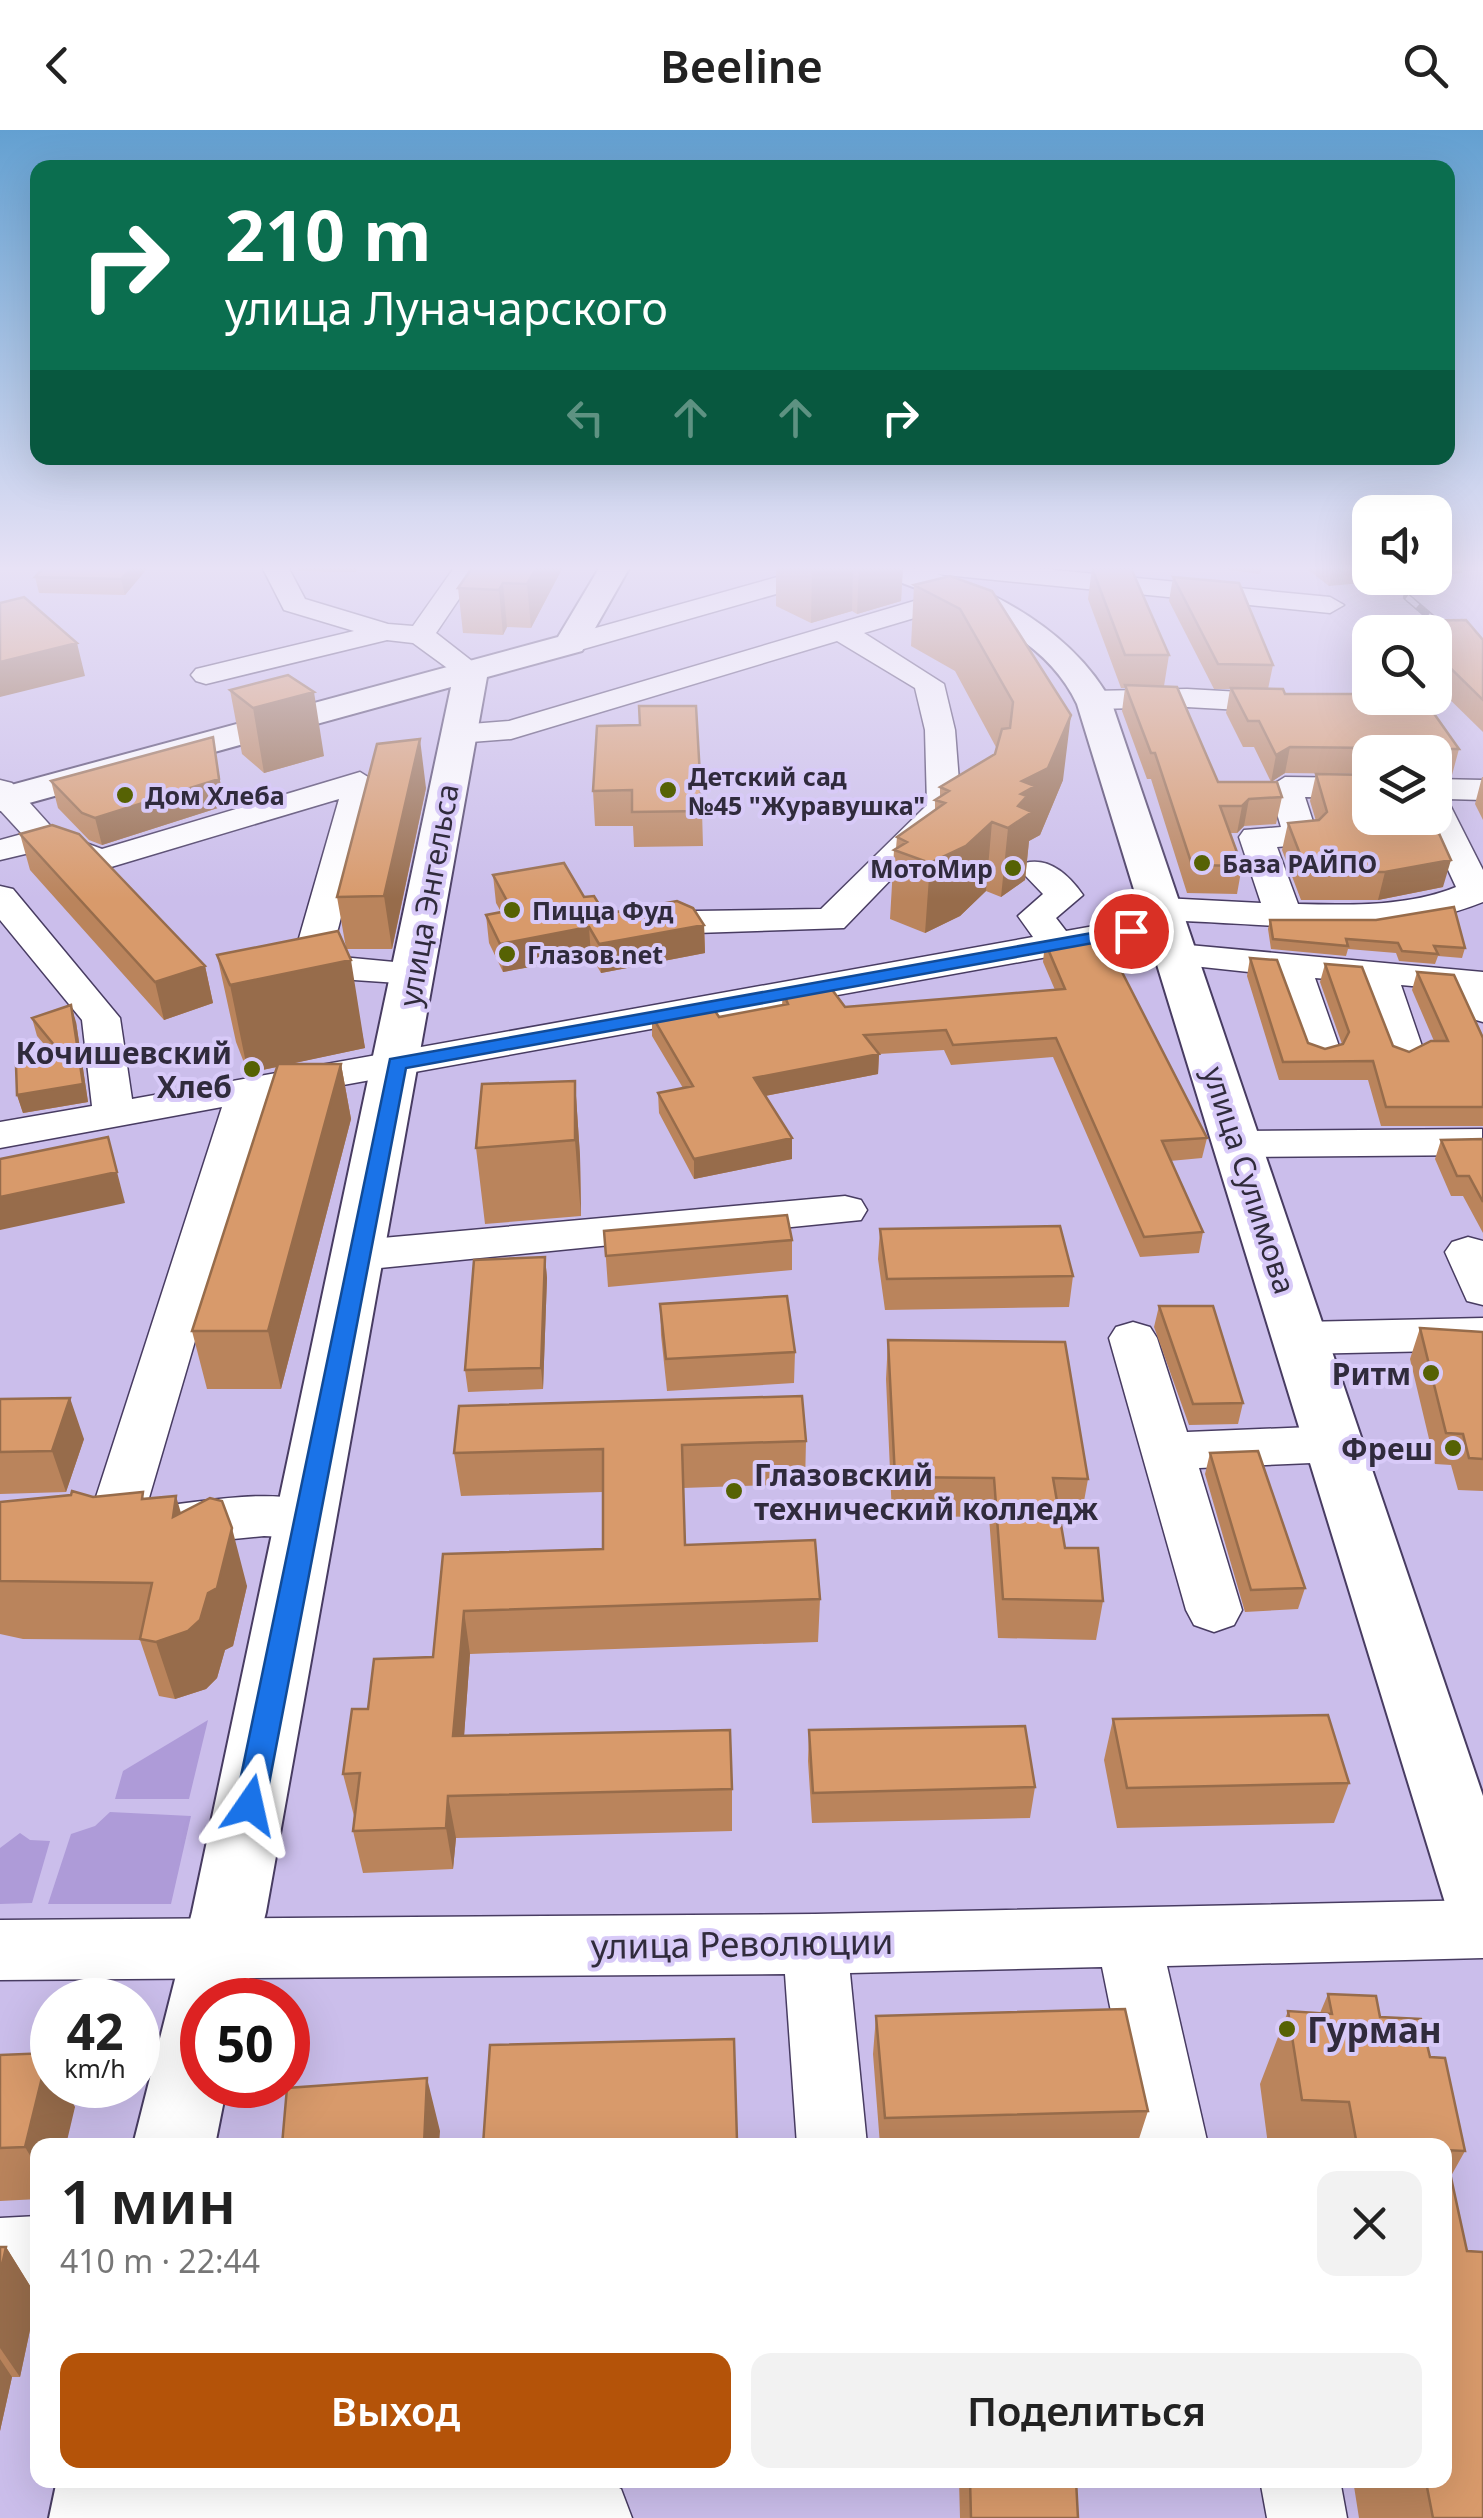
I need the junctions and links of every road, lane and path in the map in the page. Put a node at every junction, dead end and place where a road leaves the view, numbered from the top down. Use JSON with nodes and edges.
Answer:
{"nodes":[{"id":1,"x":453,"y":676,"type":"edge"},
{"id":2,"x":469,"y":676,"type":"edge"},
{"id":3,"x":683,"y":676,"type":"edge"},
{"id":4,"x":917,"y":676,"type":"edge"},
{"id":5,"x":1075,"y":676,"type":"edge"},
{"id":6,"x":1092,"y":700,"type":"junction"},
{"id":7,"x":1318,"y":704,"type":"edge"},
{"id":8,"x":458,"y":734,"type":"junction"},
{"id":9,"x":420,"y":777,"type":"junction"},
{"id":10,"x":360,"y":782,"type":"junction"},
{"id":11,"x":1352,"y":788,"type":"edge"},
{"id":12,"x":1452,"y":789,"type":"edge"},
{"id":13,"x":1483,"y":790,"type":"edge"},
{"id":14,"x":2,"y":796,"type":"edge"},
{"id":15,"x":1449,"y":835,"type":"edge"},
{"id":16,"x":44,"y":839,"type":"junction"},
{"id":17,"x":0,"y":850,"type":"edge"},
{"id":18,"x":1037,"y":870,"type":"dead end"},
{"id":19,"x":0,"y":897,"type":"edge"},
{"id":20,"x":1283,"y":913,"type":"junction"},
{"id":21,"x":831,"y":920,"type":"junction"},
{"id":22,"x":696,"y":922,"type":"edge"},
{"id":23,"x":1170,"y":930,"type":"junction"},
{"id":24,"x":1057,"y":944,"type":"junction"},
{"id":25,"x":1244,"y":958,"type":"junction"},
{"id":26,"x":1460,"y":964,"type":"dead end"},
{"id":27,"x":310,"y":966,"type":"junction"},
{"id":28,"x":1292,"y":966,"type":"junction"},
{"id":29,"x":1378,"y":973,"type":"junction"},
{"id":30,"x":412,"y":974,"type":"junction"},
{"id":31,"x":868,"y":978,"type":"junction"},
{"id":32,"x":298,"y":1007,"type":"edge"},
{"id":33,"x":1483,"y":1010,"type":"edge"},
{"id":34,"x":1320,"y":1052,"type":"edge"},
{"id":35,"x":1405,"y":1055,"type":"edge"},
{"id":36,"x":397,"y":1064,"type":"junction"},
{"id":37,"x":248,"y":1090,"type":"junction"},
{"id":38,"x":113,"y":1111,"type":"junction"},
{"id":39,"x":0,"y":1134,"type":"edge"},
{"id":40,"x":1482,"y":1142,"type":"edge"},
{"id":41,"x":1239,"y":1144,"type":"junction"},
{"id":42,"x":845,"y":1210,"type":"dead end"},
{"id":43,"x":360,"y":1255,"type":"junction"},
{"id":44,"x":1483,"y":1334,"type":"edge"},
{"id":45,"x":1134,"y":1338,"type":"dead end"},
{"id":46,"x":1301,"y":1338,"type":"junction"},
{"id":47,"x":1335,"y":1444,"type":"junction"},
{"id":48,"x":1168,"y":1451,"type":"junction"},
{"id":49,"x":306,"y":1518,"type":"junction"},
{"id":50,"x":1214,"y":1610,"type":"dead end"},
{"id":51,"x":1466,"y":1799,"type":"edge"},
{"id":52,"x":1483,"y":1906,"type":"edge"},
{"id":53,"x":1483,"y":1929,"type":"edge"},
{"id":54,"x":1128,"y":1934,"type":"junction"},
{"id":55,"x":816,"y":1944,"type":"junction"},
{"id":56,"x":0,"y":1950,"type":"edge"},
{"id":57,"x":212,"y":1978,"type":"edge"},
{"id":58,"x":310,"y":1981,"type":"edge"},
{"id":59,"x":180,"y":1983,"type":"edge"},
{"id":60,"x":182,"y":2108,"type":"edge"},
{"id":61,"x":176,"y":2138,"type":"edge"},
{"id":62,"x":831,"y":2138,"type":"edge"},
{"id":63,"x":1172,"y":2138,"type":"edge"},
{"id":64,"x":30,"y":2253,"type":"edge"},
{"id":65,"x":0,"y":2255,"type":"edge"},
{"id":66,"x":102,"y":2488,"type":"edge"},
{"id":67,"x":1302,"y":2488,"type":"edge"},
{"id":68,"x":96,"y":2518,"type":"edge"},
{"id":69,"x":167,"y":2518,"type":"edge"},
{"id":70,"x":592,"y":2518,"type":"edge"},
{"id":71,"x":1308,"y":2518,"type":"edge"}],
"edges":[{"from":1,"to":14,"type":"main road"},
{"from":2,"to":8,"type":"main road","name":"улица Энгельса"},
{"from":3,"to":8,"type":"street"},
{"from":4,"to":21,"type":"street"},
{"from":5,"to":6,"type":"main road","name":"улица Сулимова"},
{"from":6,"to":7,"type":"street"},
{"from":6,"to":23,"type":"main road","name":"улица Сулимова"},
{"from":8,"to":9,"type":"main road","name":"улица Энгельса"},
{"from":9,"to":10,"type":"street"},
{"from":9,"to":30,"type":"main road","name":"улица Энгельса"},
{"from":10,"to":16,"type":"street"},
{"from":10,"to":27,"type":"street"},
{"from":11,"to":20,"type":"street"},
{"from":12,"to":13,"type":"street"},
{"from":14,"to":16,"type":"street"},
{"from":15,"to":20,"type":"street"},
{"from":16,"to":17,"type":"street"},
{"from":18,"to":24,"type":"street"},
{"from":19,"to":38,"type":"street"},
{"from":20,"to":23,"type":"street"},
{"from":21,"to":22,"type":"street"},
{"from":21,"to":31,"type":"street"},
{"from":23,"to":24,"type":"street"},
{"from":23,"to":25,"type":"street"},
{"from":23,"to":41,"type":"main road","name":"улица Сулимова"},
{"from":24,"to":31,"type":"street"},
{"from":25,"to":26,"type":"street"},
{"from":25,"to":28,"type":"street"},
{"from":27,"to":30,"type":"street"},
{"from":27,"to":32,"type":"street"},
{"from":28,"to":29,"type":"street"},
{"from":28,"to":34,"type":"street"},
{"from":29,"to":33,"type":"street"},
{"from":29,"to":35,"type":"street"},
{"from":30,"to":36,"type":"main road","name":"улица Энгельса"},
{"from":31,"to":36,"type":"street"},
{"from":36,"to":37,"type":"street"},
{"from":36,"to":43,"type":"main road","name":"улица Энгельса"},
{"from":37,"to":38,"type":"street"},
{"from":37,"to":49,"type":"street"},
{"from":38,"to":39,"type":"street"},
{"from":40,"to":41,"type":"street"},
{"from":41,"to":46,"type":"main road","name":"улица Сулимова"},
{"from":42,"to":43,"type":"street"},
{"from":43,"to":49,"type":"main road","name":"улица Энгельса"},
{"from":44,"to":46,"type":"street"},
{"from":45,"to":48,"type":"street"},
{"from":46,"to":47,"type":"main road","name":"улица Сулимова"},
{"from":47,"to":48,"type":"street"},
{"from":47,"to":51,"type":"main road","name":"улица Сулимова"},
{"from":48,"to":50,"type":"street"},
{"from":49,"to":57,"type":"main road","name":"улица Энгельса"},
{"from":51,"to":52,"type":"main road","name":"улица Сулимова"},
{"from":53,"to":54,"type":"street","name":"улица Революции"},
{"from":54,"to":55,"type":"street","name":"улица Революции"},
{"from":54,"to":63,"type":"street"},
{"from":55,"to":58,"type":"street","name":"улица Революции"},
{"from":55,"to":62,"type":"street"},
{"from":56,"to":59,"type":"street","name":"улица Революции"},
{"from":60,"to":61,"type":"main road","name":"улица Энгельса"},
{"from":64,"to":65,"type":"street"},
{"from":66,"to":68,"type":"main road"},
{"from":67,"to":71,"type":"street"},
{"from":69,"to":70,"type":"street"}]}
